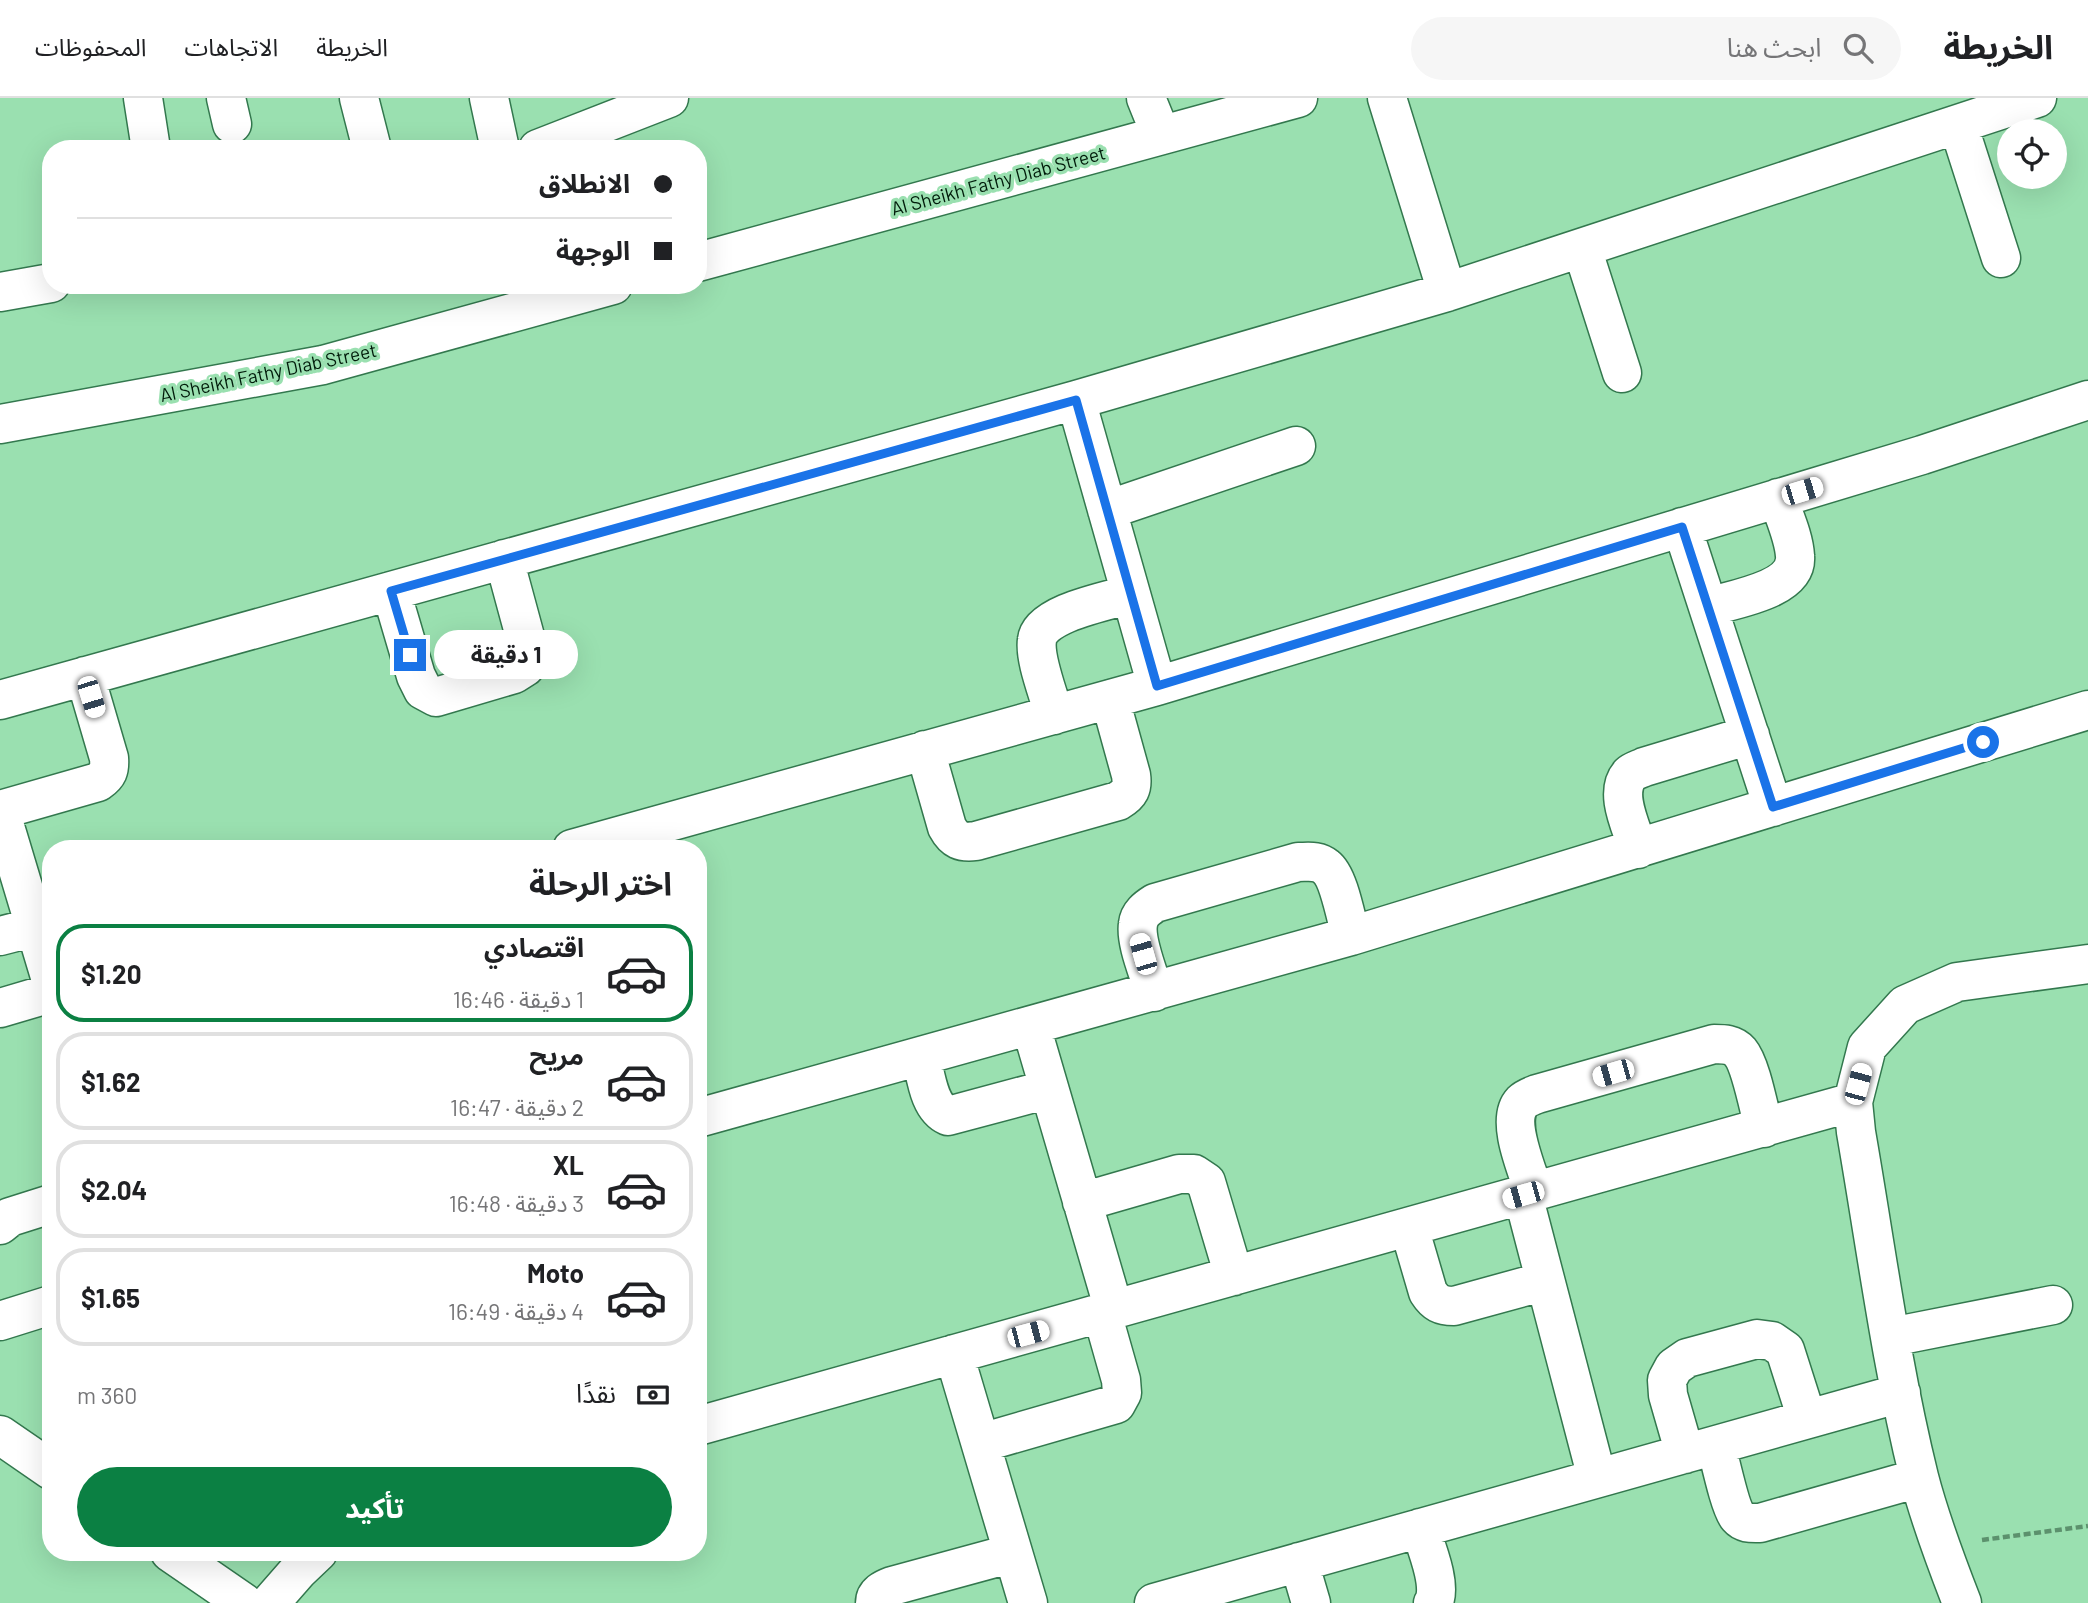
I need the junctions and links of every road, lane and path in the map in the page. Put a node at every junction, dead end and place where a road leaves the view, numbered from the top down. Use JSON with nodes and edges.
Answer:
{"nodes":[{"id":1,"x":143,"y":98,"type":"edge"},
{"id":2,"x":359,"y":98,"type":"edge"},
{"id":3,"x":489,"y":98,"type":"edge"},
{"id":4,"x":669,"y":98,"type":"edge"},
{"id":5,"x":1146,"y":98,"type":"edge"},
{"id":6,"x":1298,"y":98,"type":"edge"},
{"id":7,"x":1387,"y":98,"type":"edge"},
{"id":8,"x":2037,"y":98,"type":"edge"},
{"id":9,"x":1958,"y":124,"type":"junction"},
{"id":10,"x":1161,"y":135,"type":"junction"},
{"id":11,"x":150,"y":140,"type":"edge"},
{"id":12,"x":370,"y":140,"type":"edge"},
{"id":13,"x":498,"y":140,"type":"edge"},
{"id":14,"x":561,"y":140,"type":"edge"},
{"id":15,"x":1582,"y":248,"type":"junction"},
{"id":16,"x":2001,"y":258,"type":"dead end"},
{"id":17,"x":707,"y":260,"type":"edge"},
{"id":18,"x":42,"y":284,"type":"edge"},
{"id":19,"x":0,"y":292,"type":"edge"},
{"id":20,"x":1447,"y":292,"type":"junction"},
{"id":21,"x":581,"y":294,"type":"edge"},
{"id":22,"x":1622,"y":373,"type":"dead end"},
{"id":23,"x":1076,"y":400,"type":"junction"},
{"id":24,"x":2088,"y":401,"type":"edge"},
{"id":25,"x":0,"y":424,"type":"edge"},
{"id":26,"x":1296,"y":446,"type":"dead end"},
{"id":27,"x":1778,"y":498,"type":"junction"},
{"id":28,"x":1107,"y":510,"type":"junction"},
{"id":29,"x":1682,"y":527,"type":"junction"},
{"id":30,"x":504,"y":559,"type":"junction"},
{"id":31,"x":391,"y":591,"type":"junction"},
{"id":32,"x":1131,"y":594,"type":"junction"},
{"id":33,"x":1708,"y":607,"type":"junction"},
{"id":34,"x":85,"y":676,"type":"junction"},
{"id":35,"x":1157,"y":686,"type":"junction"},
{"id":36,"x":1110,"y":699,"type":"junction"},
{"id":37,"x":0,"y":700,"type":"edge"},
{"id":38,"x":2088,"y":710,"type":"edge"},
{"id":39,"x":1054,"y":715,"type":"junction"},
{"id":40,"x":1750,"y":735,"type":"junction"},
{"id":41,"x":925,"y":750,"type":"junction"},
{"id":42,"x":1773,"y":807,"type":"junction"},
{"id":43,"x":0,"y":810,"type":"edge"},
{"id":44,"x":635,"y":840,"type":"edge"},
{"id":45,"x":1638,"y":849,"type":"junction"},
{"id":46,"x":18,"y":932,"type":"edge"},
{"id":47,"x":1351,"y":936,"type":"junction"},
{"id":48,"x":2088,"y":964,"type":"edge"},
{"id":49,"x":42,"y":967,"type":"edge"},
{"id":50,"x":1154,"y":992,"type":"junction"},
{"id":51,"x":42,"y":996,"type":"edge"},
{"id":52,"x":0,"y":1008,"type":"edge"},
{"id":53,"x":1031,"y":1026,"type":"junction"},
{"id":54,"x":921,"y":1056,"type":"junction"},
{"id":55,"x":1049,"y":1089,"type":"junction"},
{"id":56,"x":1853,"y":1102,"type":"junction"},
{"id":57,"x":707,"y":1115,"type":"edge"},
{"id":58,"x":1765,"y":1128,"type":"junction"},
{"id":59,"x":1528,"y":1194,"type":"junction"},
{"id":60,"x":1082,"y":1202,"type":"junction"},
{"id":61,"x":42,"y":1206,"type":"edge"},
{"id":62,"x":0,"y":1225,"type":"edge"},
{"id":63,"x":1409,"y":1227,"type":"junction"},
{"id":64,"x":1234,"y":1276,"type":"junction"},
{"id":65,"x":1545,"y":1281,"type":"junction"},
{"id":66,"x":2053,"y":1305,"type":"dead end"},
{"id":67,"x":42,"y":1306,"type":"edge"},
{"id":68,"x":3,"y":1310,"type":"edge"},
{"id":69,"x":1108,"y":1312,"type":"junction"},
{"id":70,"x":1891,"y":1337,"type":"junction"},
{"id":71,"x":954,"y":1354,"type":"junction"},
{"id":72,"x":1901,"y":1393,"type":"junction"},
{"id":73,"x":1807,"y":1419,"type":"junction"},
{"id":74,"x":707,"y":1423,"type":"edge"},
{"id":75,"x":0,"y":1435,"type":"edge"},
{"id":76,"x":981,"y":1443,"type":"junction"},
{"id":77,"x":1700,"y":1449,"type":"junction"},
{"id":78,"x":42,"y":1464,"type":"edge"},
{"id":79,"x":1597,"y":1478,"type":"junction"},
{"id":80,"x":1919,"y":1478,"type":"junction"},
{"id":81,"x":2088,"y":1526,"type":"edge"},
{"id":82,"x":1420,"y":1528,"type":"junction"},
{"id":83,"x":1940,"y":1545,"type":"junction"},
{"id":84,"x":1013,"y":1553,"type":"junction"},
{"id":85,"x":183,"y":1561,"type":"edge"},
{"id":86,"x":309,"y":1561,"type":"edge"},
{"id":87,"x":1299,"y":1562,"type":"junction"},
{"id":88,"x":244,"y":1603,"type":"edge"},
{"id":89,"x":270,"y":1603,"type":"edge"},
{"id":90,"x":875,"y":1603,"type":"edge"},
{"id":91,"x":1028,"y":1603,"type":"edge"},
{"id":92,"x":1154,"y":1603,"type":"edge"},
{"id":93,"x":1311,"y":1603,"type":"edge"},
{"id":94,"x":1433,"y":1603,"type":"edge"},
{"id":95,"x":1962,"y":1603,"type":"edge"}],
"edges":[{"from":1,"to":11,"type":"street"},
{"from":2,"to":12,"type":"street"},
{"from":3,"to":13,"type":"street"},
{"from":4,"to":14,"type":"street"},
{"from":5,"to":10,"type":"street"},
{"from":6,"to":10,"type":"street","name":"Al Sheikh Fathy Diab Street"},
{"from":7,"to":20,"type":"street"},
{"from":8,"to":9,"type":"street"},
{"from":9,"to":15,"type":"street"},
{"from":9,"to":16,"type":"street"},
{"from":10,"to":17,"type":"street","name":"Al Sheikh Fathy Diab Street"},
{"from":15,"to":20,"type":"street"},
{"from":15,"to":22,"type":"street"},
{"from":18,"to":19,"type":"street"},
{"from":20,"to":23,"type":"street"},
{"from":21,"to":25,"type":"street","name":"Al Sheikh Fathy Diab Street"},
{"from":23,"to":28,"type":"street"},
{"from":23,"to":30,"type":"street"},
{"from":24,"to":27,"type":"street"},
{"from":26,"to":28,"type":"street"},
{"from":27,"to":29,"type":"street"},
{"from":27,"to":33,"type":"street"},
{"from":28,"to":32,"type":"street"},
{"from":29,"to":33,"type":"street"},
{"from":29,"to":35,"type":"street"},
{"from":30,"to":31,"type":"street"},
{"from":30,"to":31,"type":"street"},
{"from":31,"to":34,"type":"street"},
{"from":32,"to":35,"type":"street"},
{"from":32,"to":39,"type":"street"},
{"from":33,"to":40,"type":"street"},
{"from":34,"to":37,"type":"street"},
{"from":34,"to":43,"type":"street"},
{"from":35,"to":36,"type":"street"},
{"from":36,"to":39,"type":"street"},
{"from":36,"to":41,"type":"street"},
{"from":38,"to":42,"type":"street"},
{"from":39,"to":41,"type":"street"},
{"from":40,"to":42,"type":"street"},
{"from":40,"to":45,"type":"street"},
{"from":41,"to":44,"type":"street"},
{"from":42,"to":45,"type":"street"},
{"from":43,"to":46,"type":"street"},
{"from":45,"to":47,"type":"street"},
{"from":46,"to":49,"type":"street"},
{"from":47,"to":50,"type":"street"},
{"from":47,"to":50,"type":"street"},
{"from":48,"to":56,"type":"street"},
{"from":50,"to":53,"type":"street"},
{"from":51,"to":52,"type":"street"},
{"from":53,"to":54,"type":"street"},
{"from":53,"to":55,"type":"street"},
{"from":54,"to":55,"type":"street"},
{"from":54,"to":57,"type":"street"},
{"from":55,"to":60,"type":"street"},
{"from":56,"to":58,"type":"street"},
{"from":56,"to":70,"type":"street"},
{"from":58,"to":59,"type":"street"},
{"from":58,"to":59,"type":"street"},
{"from":59,"to":63,"type":"street"},
{"from":59,"to":65,"type":"street"},
{"from":60,"to":64,"type":"street"},
{"from":60,"to":69,"type":"street"},
{"from":61,"to":62,"type":"street"},
{"from":63,"to":64,"type":"street"},
{"from":63,"to":65,"type":"street"},
{"from":64,"to":69,"type":"street"},
{"from":65,"to":79,"type":"street"},
{"from":66,"to":70,"type":"street"},
{"from":67,"to":68,"type":"street"},
{"from":69,"to":71,"type":"street"},
{"from":69,"to":76,"type":"street"},
{"from":70,"to":72,"type":"street"},
{"from":71,"to":74,"type":"street"},
{"from":71,"to":76,"type":"street"},
{"from":72,"to":73,"type":"street"},
{"from":72,"to":80,"type":"street"},
{"from":73,"to":77,"type":"street"},
{"from":73,"to":77,"type":"street"},
{"from":75,"to":78,"type":"street"},
{"from":76,"to":84,"type":"street"},
{"from":77,"to":79,"type":"street"},
{"from":77,"to":80,"type":"street"},
{"from":79,"to":82,"type":"street"},
{"from":80,"to":83,"type":"street"},
{"from":81,"to":83,"type":"path"},
{"from":82,"to":87,"type":"street"},
{"from":82,"to":94,"type":"street"},
{"from":83,"to":95,"type":"street"},
{"from":84,"to":90,"type":"street"},
{"from":84,"to":91,"type":"street"},
{"from":85,"to":88,"type":"street"},
{"from":86,"to":89,"type":"street"},
{"from":87,"to":92,"type":"street"},
{"from":87,"to":93,"type":"street"}]}
